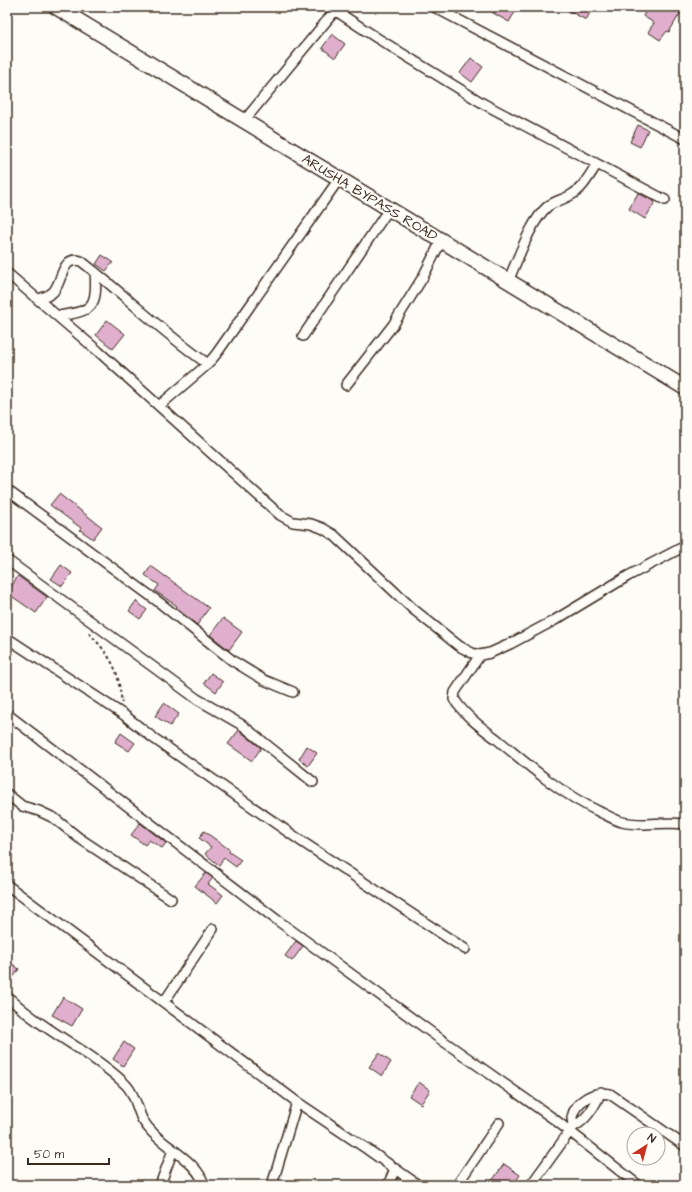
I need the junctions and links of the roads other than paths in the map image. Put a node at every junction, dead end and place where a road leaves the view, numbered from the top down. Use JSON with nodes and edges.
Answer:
{"nodes":[{"id":1,"x":56,"y":7,"type":"edge"},
{"id":2,"x":434,"y":7,"type":"edge"},
{"id":3,"x":334,"y":8,"type":"edge"},
{"id":4,"x":244,"y":121,"type":"junction"},
{"id":5,"x":685,"y":139,"type":"edge"},
{"id":6,"x":597,"y":164,"type":"junction"},
{"id":7,"x":339,"y":178,"type":"junction"},
{"id":8,"x":665,"y":200,"type":"dead end"},
{"id":9,"x":389,"y":209,"type":"junction"},
{"id":10,"x":442,"y":241,"type":"junction"},
{"id":11,"x":95,"y":272,"type":"junction"},
{"id":12,"x":7,"y":273,"type":"edge"},
{"id":13,"x":508,"y":281,"type":"junction"},
{"id":14,"x":39,"y":299,"type":"junction"},
{"id":15,"x":58,"y":316,"type":"junction"},
{"id":16,"x":303,"y":336,"type":"dead end"},
{"id":17,"x":208,"y":364,"type":"junction"},
{"id":18,"x":346,"y":385,"type":"dead end"},
{"id":19,"x":685,"y":388,"type":"edge"},
{"id":20,"x":159,"y":406,"type":"junction"},
{"id":21,"x":7,"y":490,"type":"edge"},
{"id":22,"x":685,"y":546,"type":"edge"},
{"id":23,"x":7,"y":560,"type":"edge"},
{"id":24,"x":7,"y":638,"type":"edge"},
{"id":25,"x":480,"y":655,"type":"junction"},
{"id":26,"x":293,"y":692,"type":"dead end"},
{"id":27,"x":7,"y":714,"type":"edge"},
{"id":28,"x":314,"y":782,"type":"dead end"},
{"id":29,"x":7,"y":794,"type":"edge"},
{"id":30,"x":685,"y":824,"type":"edge"},
{"id":31,"x":7,"y":886,"type":"edge"},
{"id":32,"x":171,"y":899,"type":"dead end"},
{"id":33,"x":213,"y":929,"type":"dead end"},
{"id":34,"x":465,"y":949,"type":"dead end"},
{"id":35,"x":7,"y":996,"type":"edge"},
{"id":36,"x":164,"y":1002,"type":"junction"},
{"id":37,"x":602,"y":1092,"type":"junction"},
{"id":38,"x":297,"y":1102,"type":"junction"},
{"id":39,"x":499,"y":1122,"type":"dead end"},
{"id":40,"x":572,"y":1129,"type":"junction"},
{"id":41,"x":685,"y":1146,"type":"edge"},
{"id":42,"x":173,"y":1150,"type":"junction"},
{"id":43,"x":395,"y":1169,"type":"junction"},
{"id":44,"x":160,"y":1185,"type":"edge"},
{"id":45,"x":204,"y":1185,"type":"edge"},
{"id":46,"x":272,"y":1185,"type":"edge"},
{"id":47,"x":388,"y":1185,"type":"edge"},
{"id":48,"x":418,"y":1185,"type":"edge"},
{"id":49,"x":457,"y":1185,"type":"edge"},
{"id":50,"x":531,"y":1185,"type":"edge"},
{"id":51,"x":638,"y":1185,"type":"edge"}],
"edges":[{"from":1,"to":4,"type":"main road","name":"ARUSHA BYPASS ROAD"},
{"from":2,"to":5,"type":"street"},
{"from":3,"to":4,"type":"street"},
{"from":3,"to":6,"type":"street"},
{"from":4,"to":7,"type":"main road","name":"ARUSHA BYPASS ROAD"},
{"from":6,"to":8,"type":"street"},
{"from":6,"to":13,"type":"street"},
{"from":7,"to":9,"type":"main road","name":"ARUSHA BYPASS ROAD"},
{"from":7,"to":17,"type":"street"},
{"from":9,"to":10,"type":"main road","name":"ARUSHA BYPASS ROAD"},
{"from":9,"to":16,"type":"street"},
{"from":10,"to":13,"type":"main road","name":"ARUSHA BYPASS ROAD"},
{"from":10,"to":18,"type":"street"},
{"from":11,"to":14,"type":"street"},
{"from":11,"to":15,"type":"street"},
{"from":11,"to":17,"type":"street"},
{"from":12,"to":14,"type":"street"},
{"from":13,"to":19,"type":"main road","name":"ARUSHA BYPASS ROAD"},
{"from":14,"to":15,"type":"street"},
{"from":15,"to":20,"type":"street"},
{"from":17,"to":20,"type":"street"},
{"from":20,"to":25,"type":"street"},
{"from":21,"to":26,"type":"street"},
{"from":22,"to":25,"type":"street"},
{"from":23,"to":28,"type":"street"},
{"from":24,"to":34,"type":"street"},
{"from":25,"to":30,"type":"street"},
{"from":27,"to":40,"type":"street"},
{"from":29,"to":32,"type":"street"},
{"from":31,"to":36,"type":"street"},
{"from":33,"to":36,"type":"street"},
{"from":35,"to":42,"type":"street"},
{"from":36,"to":38,"type":"street"},
{"from":37,"to":40,"type":"street"},
{"from":37,"to":40,"type":"street"},
{"from":37,"to":41,"type":"street"},
{"from":38,"to":43,"type":"street"},
{"from":38,"to":46,"type":"street"},
{"from":39,"to":49,"type":"street"},
{"from":40,"to":50,"type":"street"},
{"from":40,"to":51,"type":"street"},
{"from":42,"to":44,"type":"street"},
{"from":42,"to":45,"type":"street"},
{"from":43,"to":47,"type":"street"},
{"from":43,"to":48,"type":"street"}]}
